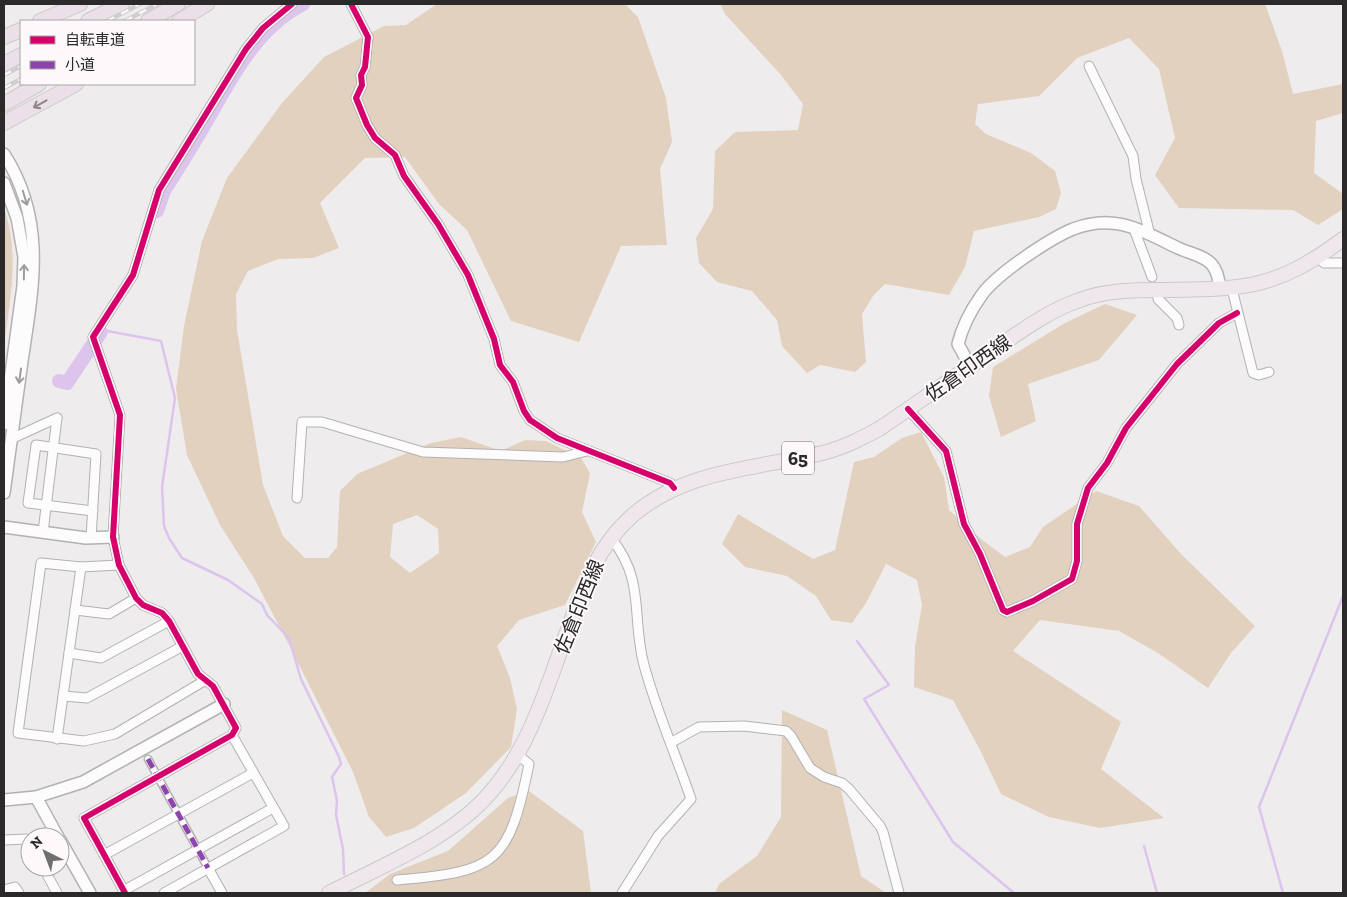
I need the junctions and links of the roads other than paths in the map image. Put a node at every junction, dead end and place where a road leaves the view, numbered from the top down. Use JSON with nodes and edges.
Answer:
{"nodes":[{"id":1,"x":80,"y":4,"type":"edge"},
{"id":2,"x":122,"y":4,"type":"edge"},
{"id":3,"x":178,"y":4,"type":"edge"},
{"id":4,"x":207,"y":4,"type":"edge"},
{"id":5,"x":292,"y":4,"type":"edge"},
{"id":6,"x":351,"y":4,"type":"edge"},
{"id":7,"x":42,"y":20,"type":"edge"},
{"id":8,"x":90,"y":20,"type":"edge"},
{"id":9,"x":150,"y":20,"type":"edge"},
{"id":10,"x":181,"y":20,"type":"edge"},
{"id":11,"x":20,"y":30,"type":"edge"},
{"id":12,"x":4,"y":38,"type":"edge"},
{"id":13,"x":20,"y":56,"type":"edge"},
{"id":14,"x":4,"y":64,"type":"edge"},
{"id":15,"x":1089,"y":66,"type":"dead end"},
{"id":16,"x":37,"y":85,"type":"edge"},
{"id":17,"x":74,"y":85,"type":"edge"},
{"id":18,"x":4,"y":104,"type":"edge"},
{"id":19,"x":4,"y":123,"type":"edge"},
{"id":20,"x":4,"y":154,"type":"edge"},
{"id":21,"x":4,"y":183,"type":"edge"},
{"id":22,"x":1134,"y":229,"type":"junction"},
{"id":23,"x":1150,"y":235,"type":"junction"},
{"id":24,"x":1343,"y":239,"type":"edge"},
{"id":25,"x":1319,"y":257,"type":"junction"},
{"id":26,"x":1343,"y":263,"type":"edge"},
{"id":27,"x":1152,"y":277,"type":"dead end"},
{"id":28,"x":1226,"y":289,"type":"junction"},
{"id":29,"x":1158,"y":298,"type":"dead end"},
{"id":30,"x":1237,"y":313,"type":"junction"},
{"id":31,"x":1179,"y":325,"type":"dead end"},
{"id":32,"x":970,"y":366,"type":"junction"},
{"id":33,"x":1270,"y":372,"type":"dead end"},
{"id":34,"x":908,"y":409,"type":"junction"},
{"id":35,"x":4,"y":424,"type":"edge"},
{"id":36,"x":11,"y":439,"type":"junction"},
{"id":37,"x":54,"y":447,"type":"junction"},
{"id":38,"x":587,"y":451,"type":"junction"},
{"id":39,"x":674,"y":488,"type":"junction"},
{"id":40,"x":4,"y":493,"type":"edge"},
{"id":41,"x":297,"y":498,"type":"dead end"},
{"id":42,"x":46,"y":505,"type":"junction"},
{"id":43,"x":92,"y":511,"type":"junction"},
{"id":44,"x":4,"y":527,"type":"edge"},
{"id":45,"x":43,"y":532,"type":"junction"},
{"id":46,"x":113,"y":536,"type":"junction"},
{"id":47,"x":91,"y":538,"type":"junction"},
{"id":48,"x":611,"y":538,"type":"junction"},
{"id":49,"x":119,"y":565,"type":"junction"},
{"id":50,"x":81,"y":567,"type":"junction"},
{"id":51,"x":136,"y":598,"type":"junction"},
{"id":52,"x":75,"y":610,"type":"junction"},
{"id":53,"x":169,"y":621,"type":"junction"},
{"id":54,"x":183,"y":646,"type":"junction"},
{"id":55,"x":69,"y":653,"type":"junction"},
{"id":56,"x":204,"y":681,"type":"junction"},
{"id":57,"x":63,"y":696,"type":"junction"},
{"id":58,"x":224,"y":704,"type":"junction"},
{"id":59,"x":232,"y":736,"type":"junction"},
{"id":60,"x":57,"y":739,"type":"junction"},
{"id":61,"x":672,"y":742,"type":"junction"},
{"id":62,"x":518,"y":755,"type":"junction"},
{"id":63,"x":148,"y":759,"type":"dead end"},
{"id":64,"x":253,"y":773,"type":"junction"},
{"id":65,"x":96,"y":774,"type":"junction"},
{"id":66,"x":158,"y":777,"type":"junction"},
{"id":67,"x":4,"y":794,"type":"edge"},
{"id":68,"x":36,"y":797,"type":"junction"},
{"id":69,"x":4,"y":800,"type":"edge"},
{"id":70,"x":273,"y":808,"type":"junction"},
{"id":71,"x":178,"y":814,"type":"junction"},
{"id":72,"x":53,"y":827,"type":"edge"},
{"id":73,"x":20,"y":839,"type":"edge"},
{"id":74,"x":4,"y":840,"type":"edge"},
{"id":75,"x":198,"y":850,"type":"junction"},
{"id":76,"x":104,"y":855,"type":"junction"},
{"id":77,"x":401,"y":856,"type":"junction"},
{"id":78,"x":70,"y":859,"type":"edge"},
{"id":79,"x":208,"y":868,"type":"junction"},
{"id":80,"x":48,"y":877,"type":"edge"},
{"id":81,"x":397,"y":880,"type":"dead end"},
{"id":82,"x":4,"y":890,"type":"edge"},
{"id":83,"x":124,"y":892,"type":"edge"},
{"id":84,"x":19,"y":893,"type":"edge"},
{"id":85,"x":57,"y":893,"type":"edge"},
{"id":86,"x":88,"y":893,"type":"edge"},
{"id":87,"x":164,"y":893,"type":"edge"},
{"id":88,"x":222,"y":893,"type":"edge"},
{"id":89,"x":329,"y":893,"type":"edge"},
{"id":90,"x":339,"y":893,"type":"edge"},
{"id":91,"x":622,"y":893,"type":"edge"},
{"id":92,"x":899,"y":893,"type":"edge"}],
"edges":[{"from":1,"to":7,"type":"highway"},
{"from":2,"to":8,"type":"highway"},
{"from":3,"to":9,"type":"highway"},
{"from":4,"to":10,"type":"highway"},
{"from":5,"to":46,"type":"street"},
{"from":6,"to":38,"type":"street"},
{"from":11,"to":12,"type":"highway"},
{"from":13,"to":14,"type":"highway"},
{"from":15,"to":23,"type":"street"},
{"from":16,"to":18,"type":"highway"},
{"from":17,"to":19,"type":"highway","one_way":true},
{"from":20,"to":36,"type":"street","one_way":true},
{"from":35,"to":21,"type":"street","one_way":true},
{"from":22,"to":23,"type":"street"},
{"from":22,"to":27,"type":"street"},
{"from":22,"to":32,"type":"street"},
{"from":23,"to":28,"type":"street"},
{"from":24,"to":25,"type":"main road","name":"佐倉印西線","number":"65"},
{"from":25,"to":26,"type":"street"},
{"from":25,"to":28,"type":"main road","name":"佐倉印西線","number":"65"},
{"from":28,"to":30,"type":"street"},
{"from":28,"to":32,"type":"main road","name":"佐倉印西線","number":"65"},
{"from":29,"to":31,"type":"street"},
{"from":30,"to":33,"type":"street"},
{"from":30,"to":34,"type":"street"},
{"from":32,"to":34,"type":"main road","name":"佐倉印西線","number":"65"},
{"from":34,"to":39,"type":"main road","name":"佐倉印西線","number":"65"},
{"from":36,"to":37,"type":"street"},
{"from":36,"to":40,"type":"street"},
{"from":37,"to":42,"type":"street"},
{"from":37,"to":42,"type":"street"},
{"from":37,"to":43,"type":"street"},
{"from":38,"to":39,"type":"street"},
{"from":38,"to":41,"type":"street"},
{"from":39,"to":48,"type":"main road","name":"佐倉印西線","number":"65"},
{"from":42,"to":43,"type":"street"},
{"from":42,"to":45,"type":"street"},
{"from":43,"to":47,"type":"street"},
{"from":44,"to":45,"type":"street"},
{"from":45,"to":47,"type":"street"},
{"from":46,"to":47,"type":"street"},
{"from":46,"to":49,"type":"street"},
{"from":48,"to":61,"type":"street"},
{"from":48,"to":62,"type":"main road","name":"佐倉印西線","number":"65"},
{"from":49,"to":50,"type":"street"},
{"from":49,"to":51,"type":"street"},
{"from":50,"to":52,"type":"street"},
{"from":50,"to":60,"type":"street"},
{"from":51,"to":52,"type":"street"},
{"from":51,"to":53,"type":"street"},
{"from":52,"to":55,"type":"street"},
{"from":53,"to":54,"type":"street"},
{"from":53,"to":55,"type":"street"},
{"from":54,"to":56,"type":"street"},
{"from":54,"to":57,"type":"street"},
{"from":55,"to":57,"type":"street"},
{"from":56,"to":58,"type":"street"},
{"from":56,"to":60,"type":"street"},
{"from":57,"to":60,"type":"street"},
{"from":58,"to":59,"type":"street"},
{"from":58,"to":65,"type":"street"},
{"from":59,"to":64,"type":"street"},
{"from":59,"to":66,"type":"street"},
{"from":61,"to":91,"type":"street"},
{"from":61,"to":92,"type":"street"},
{"from":62,"to":77,"type":"main road","name":"佐倉印西線","number":"65"},
{"from":62,"to":81,"type":"street"},
{"from":63,"to":66,"type":"street"},
{"from":64,"to":70,"type":"street"},
{"from":64,"to":71,"type":"street"},
{"from":65,"to":67,"type":"street"},
{"from":65,"to":68,"type":"street"},
{"from":66,"to":71,"type":"street"},
{"from":66,"to":76,"type":"street"},
{"from":68,"to":69,"type":"street"},
{"from":68,"to":72,"type":"street"},
{"from":70,"to":75,"type":"street"},
{"from":70,"to":79,"type":"street"},
{"from":71,"to":75,"type":"street"},
{"from":71,"to":76,"type":"street"},
{"from":73,"to":74,"type":"street"},
{"from":75,"to":79,"type":"street"},
{"from":75,"to":83,"type":"street"},
{"from":76,"to":83,"type":"street"},
{"from":77,"to":89,"type":"main road","name":"佐倉印西線","number":"65"},
{"from":77,"to":90,"type":"main road","name":"佐倉印西線","number":"65"},
{"from":78,"to":86,"type":"street"},
{"from":79,"to":87,"type":"street"},
{"from":79,"to":88,"type":"street"},
{"from":80,"to":85,"type":"street"},
{"from":82,"to":84,"type":"street"}]}
